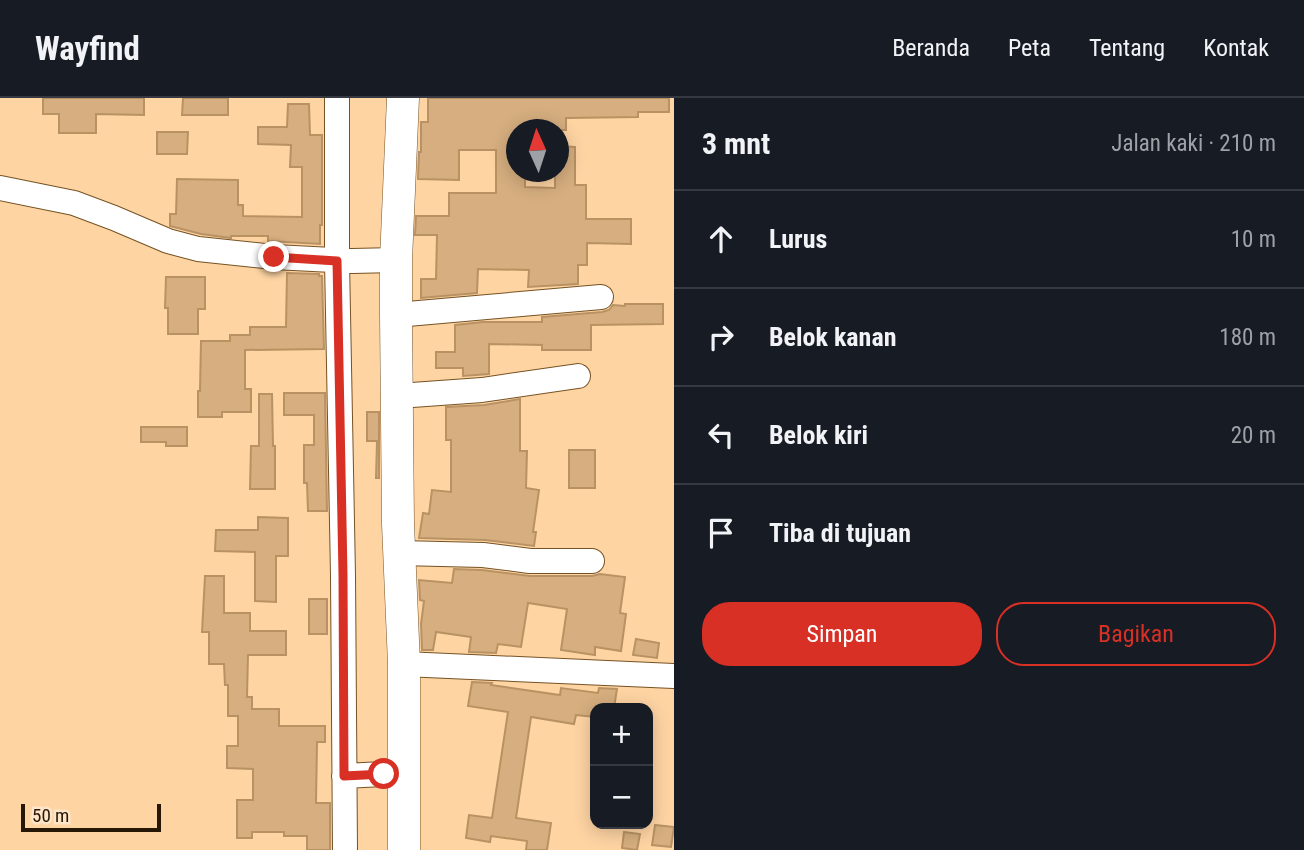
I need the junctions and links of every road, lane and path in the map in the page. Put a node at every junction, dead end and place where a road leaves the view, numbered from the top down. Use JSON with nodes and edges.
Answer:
{"nodes":[{"id":1,"x":337,"y":98,"type":"edge"},
{"id":2,"x":402,"y":98,"type":"edge"},
{"id":3,"x":0,"y":188,"type":"edge"},
{"id":4,"x":345,"y":261,"type":"junction"},
{"id":5,"x":392,"y":261,"type":"junction"},
{"id":6,"x":601,"y":297,"type":"dead end"},
{"id":7,"x":396,"y":315,"type":"junction"},
{"id":8,"x":578,"y":376,"type":"dead end"},
{"id":9,"x":398,"y":396,"type":"junction"},
{"id":10,"x":399,"y":553,"type":"junction"},
{"id":11,"x":592,"y":561,"type":"dead end"},
{"id":12,"x":404,"y":664,"type":"junction"},
{"id":13,"x":674,"y":676,"type":"edge"},
{"id":14,"x":373,"y":775,"type":"junction"},
{"id":15,"x":345,"y":850,"type":"edge"},
{"id":16,"x":404,"y":850,"type":"edge"}],
"edges":[{"from":1,"to":4,"type":"street"},
{"from":2,"to":5,"type":"main road"},
{"from":3,"to":4,"type":"street"},
{"from":4,"to":5,"type":"street"},
{"from":4,"to":14,"type":"street"},
{"from":5,"to":7,"type":"main road"},
{"from":6,"to":7,"type":"street"},
{"from":7,"to":9,"type":"main road"},
{"from":8,"to":9,"type":"street"},
{"from":9,"to":10,"type":"main road"},
{"from":10,"to":11,"type":"street"},
{"from":10,"to":12,"type":"main road"},
{"from":12,"to":13,"type":"street"},
{"from":12,"to":14,"type":"main road"},
{"from":14,"to":15,"type":"street"},
{"from":14,"to":16,"type":"main road"}]}
